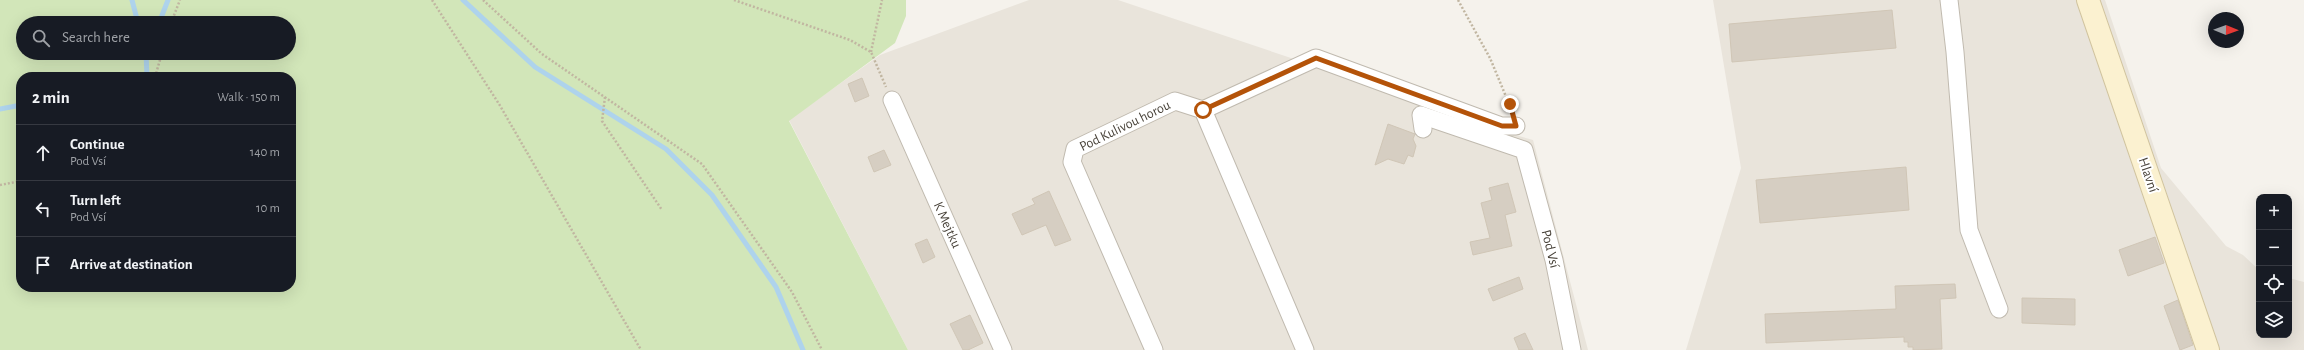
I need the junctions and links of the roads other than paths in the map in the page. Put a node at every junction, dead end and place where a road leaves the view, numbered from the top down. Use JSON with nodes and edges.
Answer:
{"nodes":[{"id":1,"x":1949,"y":0,"type":"edge"},
{"id":2,"x":2088,"y":0,"type":"edge"},
{"id":3,"x":892,"y":100,"type":"road end"},
{"id":4,"x":1203,"y":110,"type":"junction"},
{"id":5,"x":1516,"y":126,"type":"road end"},
{"id":6,"x":1423,"y":129,"type":"dead end"},
{"id":7,"x":1998,"y":309,"type":"dead end"},
{"id":8,"x":1003,"y":350,"type":"edge"},
{"id":9,"x":1154,"y":350,"type":"edge"},
{"id":10,"x":1305,"y":350,"type":"edge"},
{"id":11,"x":1572,"y":350,"type":"edge"},
{"id":12,"x":2208,"y":350,"type":"edge"}],
"edges":[{"from":1,"to":7,"type":"street"},
{"from":2,"to":12,"type":"main road","name":"Hlavní"},
{"from":3,"to":8,"type":"street","name":"K Mejtku"},
{"from":4,"to":5,"type":"street"},
{"from":4,"to":9,"type":"street","name":"Pod Kulivou horou"},
{"from":4,"to":10,"type":"street"},
{"from":6,"to":11,"type":"street","name":"Pod Vsí"}]}
